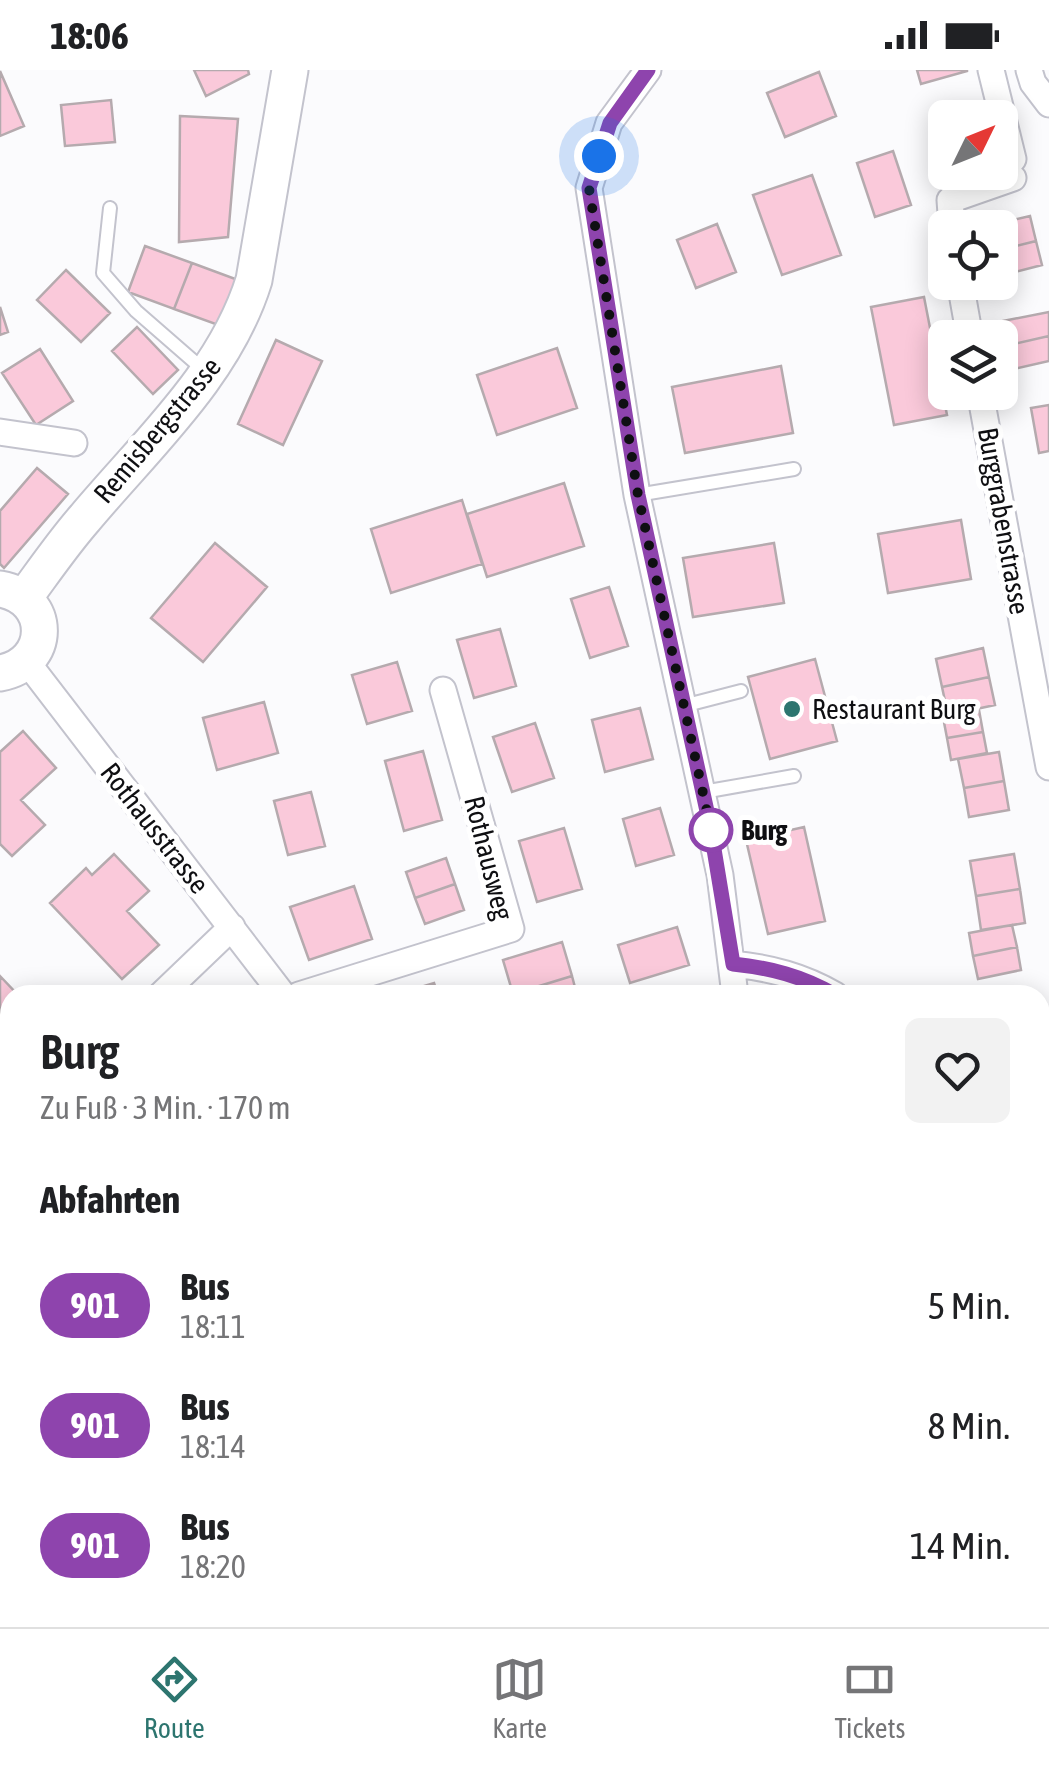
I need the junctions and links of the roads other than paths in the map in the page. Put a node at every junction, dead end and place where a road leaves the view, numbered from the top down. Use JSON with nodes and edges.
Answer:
{"nodes":[{"id":1,"x":290,"y":70,"type":"edge"},
{"id":2,"x":648,"y":70,"type":"edge"},
{"id":3,"x":992,"y":70,"type":"edge"},
{"id":4,"x":1029,"y":70,"type":"edge"},
{"id":5,"x":1049,"y":104,"type":"edge"},
{"id":6,"x":110,"y":208,"type":"dead end"},
{"id":7,"x":951,"y":210,"type":"edge"},
{"id":8,"x":208,"y":374,"type":"junction"},
{"id":9,"x":983,"y":410,"type":"edge"},
{"id":10,"x":0,"y":432,"type":"edge"},
{"id":11,"x":74,"y":443,"type":"dead end"},
{"id":12,"x":794,"y":469,"type":"dead end"},
{"id":13,"x":638,"y":495,"type":"junction"},
{"id":14,"x":12,"y":594,"type":"edge"},
{"id":15,"x":14,"y":668,"type":"edge"},
{"id":16,"x":443,"y":690,"type":"dead end"},
{"id":17,"x":741,"y":692,"type":"dead end"},
{"id":18,"x":683,"y":706,"type":"junction"},
{"id":19,"x":1049,"y":766,"type":"edge"},
{"id":20,"x":794,"y":776,"type":"dead end"},
{"id":21,"x":703,"y":792,"type":"junction"},
{"id":22,"x":232,"y":927,"type":"junction"},
{"id":23,"x":733,"y":964,"type":"junction"},
{"id":24,"x":172,"y":985,"type":"edge"},
{"id":25,"x":275,"y":985,"type":"edge"},
{"id":26,"x":331,"y":985,"type":"edge"},
{"id":27,"x":734,"y":985,"type":"edge"},
{"id":28,"x":819,"y":985,"type":"edge"}],
"edges":[{"from":1,"to":8,"type":"street","name":"Remisbergstrasse"},
{"from":2,"to":13,"type":"street"},
{"from":3,"to":7,"type":"street"},
{"from":4,"to":5,"type":"street"},
{"from":6,"to":8,"type":"lane"},
{"from":8,"to":14,"type":"street","name":"Remisbergstrasse"},
{"from":9,"to":19,"type":"street","name":"Burggrabenstrasse"},
{"from":10,"to":11,"type":"street"},
{"from":12,"to":13,"type":"lane"},
{"from":13,"to":18,"type":"street"},
{"from":14,"to":15,"type":"street"},
{"from":15,"to":22,"type":"street","name":"Rothausstrasse"},
{"from":16,"to":26,"type":"street","name":"Rothausweg"},
{"from":17,"to":18,"type":"lane"},
{"from":18,"to":21,"type":"street"},
{"from":20,"to":21,"type":"lane"},
{"from":21,"to":23,"type":"street"},
{"from":22,"to":24,"type":"street"},
{"from":22,"to":25,"type":"street","name":"Rothausstrasse"},
{"from":23,"to":27,"type":"street"},
{"from":23,"to":28,"type":"street"}]}
